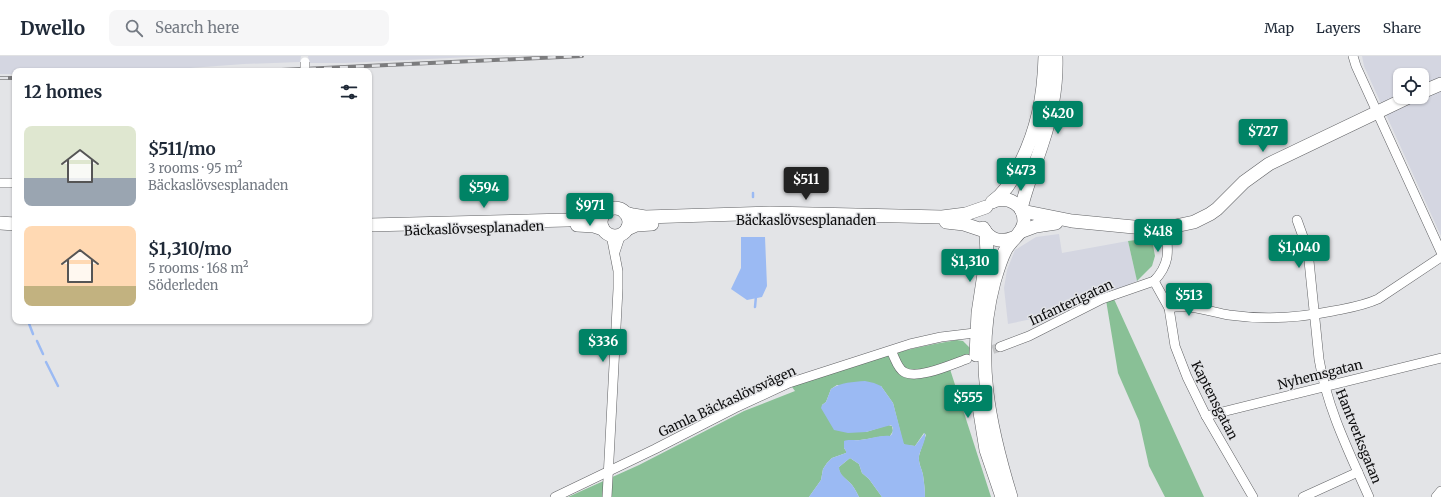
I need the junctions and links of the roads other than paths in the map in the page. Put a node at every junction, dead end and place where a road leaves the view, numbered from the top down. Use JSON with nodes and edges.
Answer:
{"nodes":[{"id":1,"x":1045,"y":56,"type":"edge"},
{"id":2,"x":1056,"y":56,"type":"edge"},
{"id":3,"x":1353,"y":56,"type":"edge"},
{"id":4,"x":1441,"y":84,"type":"edge"},
{"id":5,"x":1429,"y":89,"type":"edge"},
{"id":6,"x":1394,"y":104,"type":"edge"},
{"id":7,"x":1377,"y":112,"type":"junction"},
{"id":8,"x":0,"y":183,"type":"edge"},
{"id":9,"x":12,"y":183,"type":"edge"},
{"id":10,"x":995,"y":202,"type":"junction"},
{"id":11,"x":1022,"y":210,"type":"junction"},
{"id":12,"x":626,"y":213,"type":"junction"},
{"id":13,"x":604,"y":214,"type":"junction"},
{"id":14,"x":1297,"y":220,"type":"dead end"},
{"id":15,"x":1072,"y":221,"type":"junction"},
{"id":16,"x":0,"y":223,"type":"edge"},
{"id":17,"x":12,"y":224,"type":"edge"},
{"id":18,"x":372,"y":225,"type":"edge"},
{"id":19,"x":1166,"y":228,"type":"junction"},
{"id":20,"x":0,"y":229,"type":"edge"},
{"id":21,"x":12,"y":229,"type":"edge"},
{"id":22,"x":372,"y":231,"type":"edge"},
{"id":23,"x":616,"y":232,"type":"junction"},
{"id":24,"x":985,"y":232,"type":"junction"},
{"id":25,"x":1013,"y":237,"type":"junction"},
{"id":26,"x":1441,"y":252,"type":"edge"},
{"id":27,"x":1441,"y":256,"type":"edge"},
{"id":28,"x":1154,"y":281,"type":"junction"},
{"id":29,"x":1168,"y":308,"type":"junction"},
{"id":30,"x":1315,"y":315,"type":"junction"},
{"id":31,"x":983,"y":328,"type":"junction"},
{"id":32,"x":1000,"y":347,"type":"tunnel mouth"},
{"id":33,"x":891,"y":350,"type":"junction"},
{"id":34,"x":1441,"y":358,"type":"edge"},
{"id":35,"x":967,"y":359,"type":"dead end"},
{"id":36,"x":1325,"y":386,"type":"junction"},
{"id":37,"x":1206,"y":416,"type":"junction"},
{"id":38,"x":608,"y":472,"type":"junction"},
{"id":39,"x":1358,"y":472,"type":"junction"},
{"id":40,"x":1441,"y":491,"type":"edge"},
{"id":41,"x":555,"y":497,"type":"edge"},
{"id":42,"x":607,"y":497,"type":"edge"},
{"id":43,"x":1002,"y":497,"type":"edge"},
{"id":44,"x":1011,"y":497,"type":"edge"},
{"id":45,"x":1253,"y":497,"type":"edge"},
{"id":46,"x":1303,"y":497,"type":"edge"},
{"id":47,"x":1369,"y":497,"type":"edge"},
{"id":48,"x":1436,"y":497,"type":"edge"}],
"edges":[{"from":1,"to":10,"type":"street"},
{"from":2,"to":11,"type":"street"},
{"from":3,"to":7,"type":"street"},
{"from":4,"to":5,"type":"street"},
{"from":6,"to":7,"type":"street"},
{"from":7,"to":19,"type":"street"},
{"from":7,"to":26,"type":"street"},
{"from":8,"to":9,"type":"street"},
{"from":10,"to":11,"type":"street"},
{"from":10,"to":12,"type":"street","name":"Bäckaslövsesplanaden"},
{"from":10,"to":24,"type":"street"},
{"from":11,"to":15,"type":"street"},
{"from":11,"to":25,"type":"street"},
{"from":12,"to":13,"type":"street","name":"Bäckaslövsesplanaden"},
{"from":12,"to":23,"type":"street"},
{"from":13,"to":18,"type":"street","name":"Bäckaslövsesplanaden"},
{"from":13,"to":23,"type":"street"},
{"from":14,"to":30,"type":"street","name":"Hantverksgatan"},
{"from":15,"to":19,"type":"street"},
{"from":15,"to":25,"type":"street"},
{"from":16,"to":17,"type":"street"},
{"from":19,"to":28,"type":"street"},
{"from":20,"to":21,"type":"street"},
{"from":22,"to":23,"type":"street","name":"Bäckaslövsesplanaden"},
{"from":23,"to":24,"type":"street","name":"Bäckaslövsesplanaden"},
{"from":23,"to":38,"type":"street"},
{"from":24,"to":25,"type":"street"},
{"from":24,"to":31,"type":"street"},
{"from":25,"to":31,"type":"street"},
{"from":27,"to":30,"type":"street"},
{"from":28,"to":29,"type":"street","name":"Kaptensgatan"},
{"from":28,"to":32,"type":"street","name":"Infanterigatan"},
{"from":29,"to":30,"type":"street"},
{"from":29,"to":37,"type":"street","name":"Kaptensgatan"},
{"from":30,"to":36,"type":"street","name":"Hantverksgatan"},
{"from":31,"to":33,"type":"street","name":"Gamla Bäckaslövsvägen"},
{"from":31,"to":43,"type":"street"},
{"from":31,"to":44,"type":"street"},
{"from":33,"to":35,"type":"street"},
{"from":33,"to":38,"type":"street","name":"Gamla Bäckaslövsvägen"},
{"from":34,"to":36,"type":"street","name":"Nyhemsgatan"},
{"from":36,"to":37,"type":"street","name":"Nyhemsgatan"},
{"from":36,"to":39,"type":"street","name":"Hantverksgatan"},
{"from":37,"to":45,"type":"street","name":"Kaptensgatan"},
{"from":38,"to":41,"type":"street","name":"Gamla Bäckaslövsvägen"},
{"from":38,"to":42,"type":"street"},
{"from":39,"to":46,"type":"street"},
{"from":39,"to":47,"type":"street","name":"Hantverksgatan"},
{"from":40,"to":48,"type":"street"}]}
